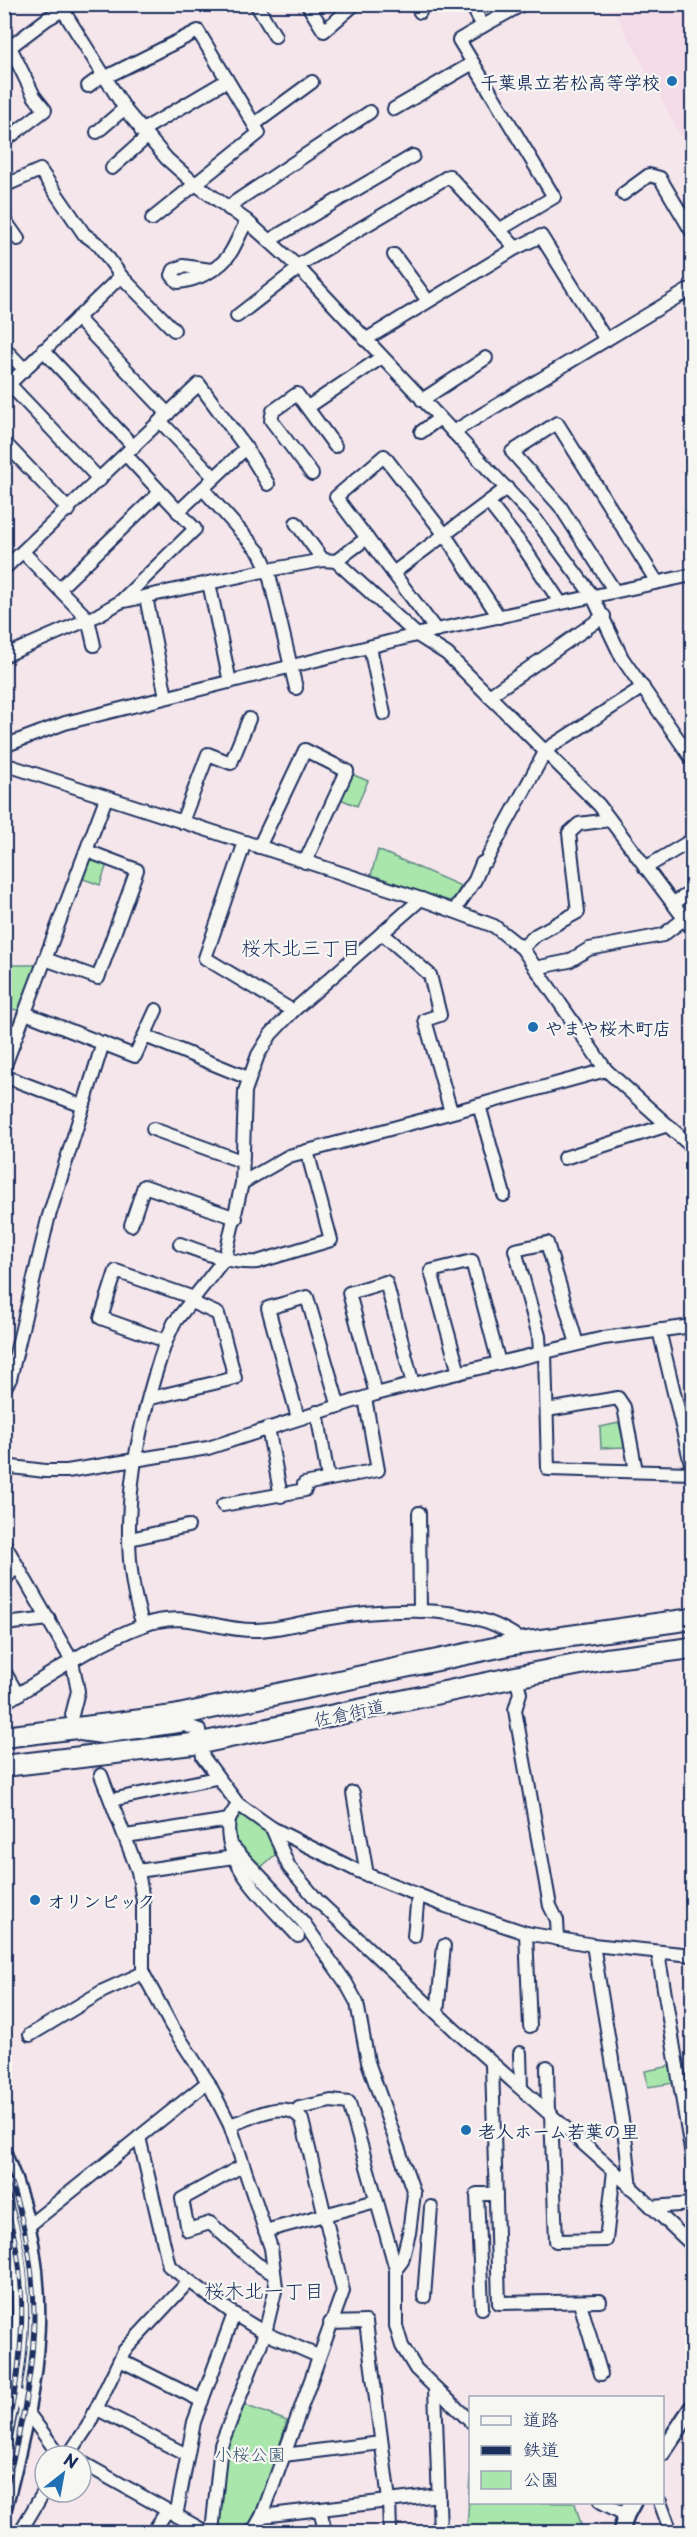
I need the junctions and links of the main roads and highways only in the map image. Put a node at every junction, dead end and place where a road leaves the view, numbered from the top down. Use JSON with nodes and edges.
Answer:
{"nodes":[{"id":1,"x":693,"y":1619,"type":"edge"},
{"id":2,"x":693,"y":1648,"type":"edge"},
{"id":3,"x":4,"y":1737,"type":"edge"},
{"id":4,"x":4,"y":1766,"type":"edge"}],
"edges":[{"from":1,"to":3,"type":"highway","name":"佐倉街道"},
{"from":2,"to":4,"type":"highway","name":"佐倉街道"}]}
